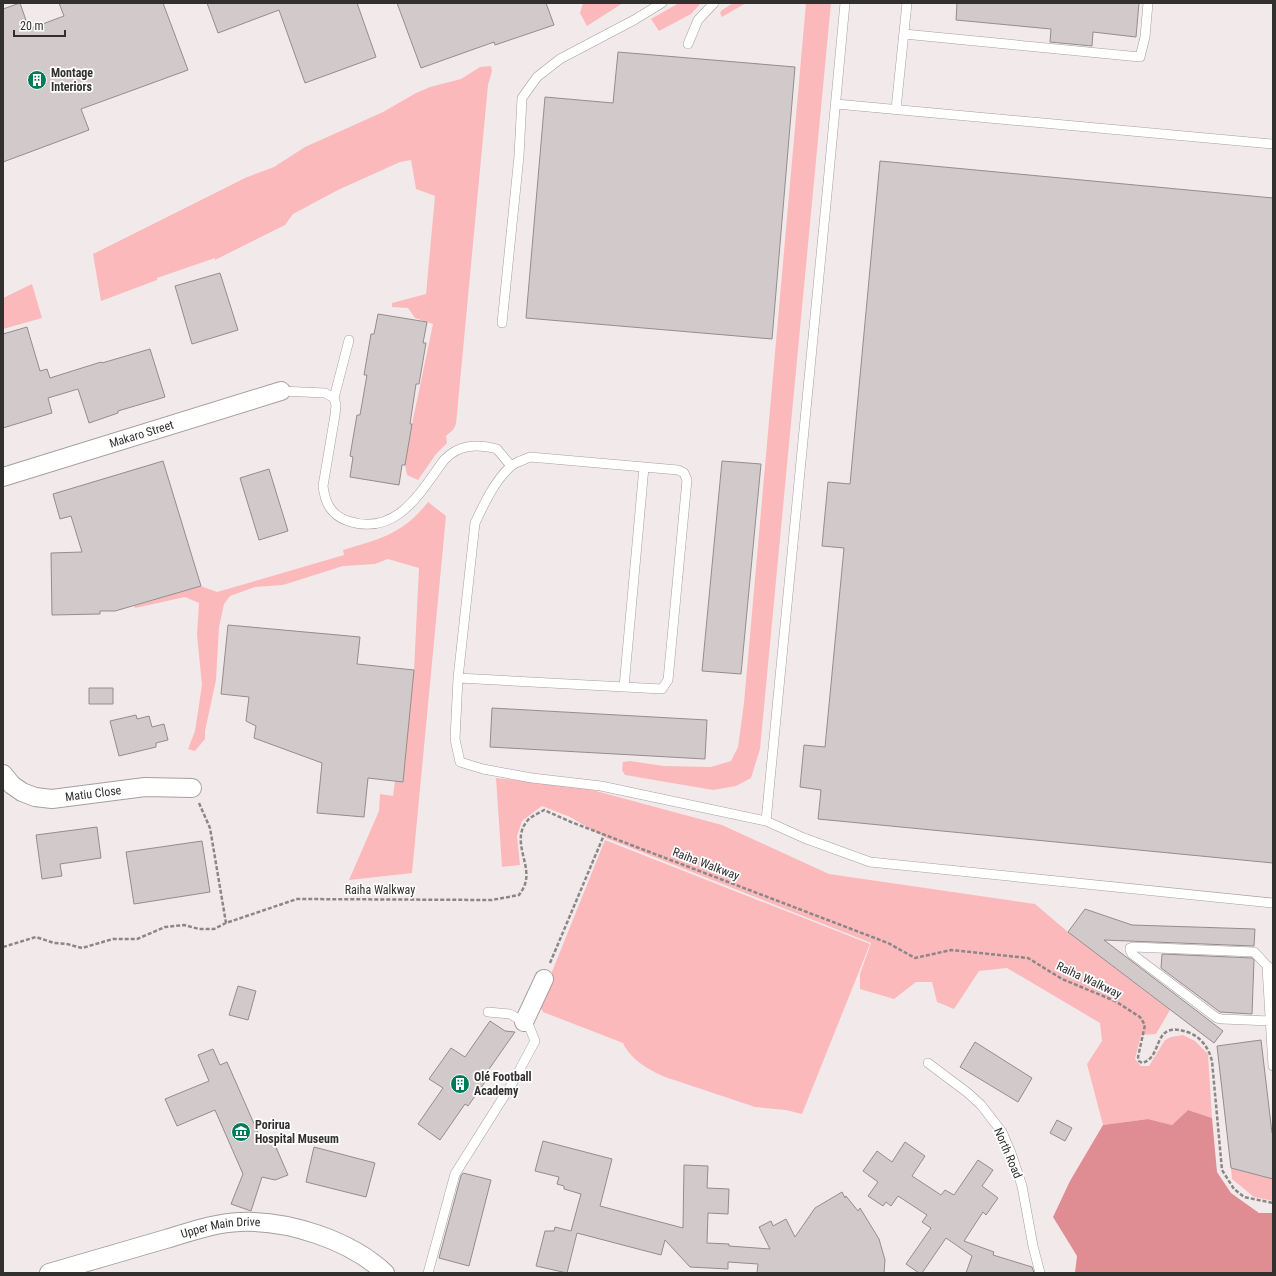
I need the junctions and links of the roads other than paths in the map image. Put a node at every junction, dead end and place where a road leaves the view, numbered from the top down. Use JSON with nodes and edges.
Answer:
{"nodes":[{"id":1,"x":662,"y":3,"type":"edge"},
{"id":2,"x":714,"y":3,"type":"edge"},
{"id":3,"x":845,"y":3,"type":"edge"},
{"id":4,"x":907,"y":3,"type":"edge"},
{"id":5,"x":1148,"y":3,"type":"edge"},
{"id":6,"x":904,"y":34,"type":"junction"},
{"id":7,"x":688,"y":44,"type":"dead end"},
{"id":8,"x":836,"y":104,"type":"junction"},
{"id":9,"x":896,"y":109,"type":"junction"},
{"id":10,"x":1273,"y":144,"type":"edge"},
{"id":11,"x":502,"y":323,"type":"dead end"},
{"id":12,"x":349,"y":340,"type":"dead end"},
{"id":13,"x":281,"y":391,"type":"joint"},
{"id":14,"x":334,"y":398,"type":"junction"},
{"id":15,"x":511,"y":466,"type":"junction"},
{"id":16,"x":644,"y":467,"type":"junction"},
{"id":17,"x":3,"y":477,"type":"edge"},
{"id":18,"x":458,"y":678,"type":"junction"},
{"id":19,"x":624,"y":687,"type":"junction"},
{"id":20,"x":3,"y":774,"type":"edge"},
{"id":21,"x":192,"y":788,"type":"road end"},
{"id":22,"x":766,"y":822,"type":"junction"},
{"id":23,"x":1273,"y":903,"type":"edge"},
{"id":24,"x":1270,"y":968,"type":"edge"},
{"id":25,"x":544,"y":979,"type":"road end"},
{"id":26,"x":488,"y":1012,"type":"dead end"},
{"id":27,"x":1270,"y":1021,"type":"junction"},
{"id":28,"x":524,"y":1022,"type":"junction"},
{"id":29,"x":928,"y":1063,"type":"dead end"},
{"id":30,"x":1273,"y":1066,"type":"edge"},
{"id":31,"x":49,"y":1273,"type":"edge"},
{"id":32,"x":385,"y":1273,"type":"edge"},
{"id":33,"x":428,"y":1273,"type":"edge"},
{"id":34,"x":1040,"y":1273,"type":"edge"}],
"edges":[{"from":1,"to":11,"type":"lane"},
{"from":2,"to":7,"type":"lane"},
{"from":3,"to":8,"type":"lane"},
{"from":4,"to":6,"type":"lane"},
{"from":5,"to":6,"type":"lane"},
{"from":6,"to":9,"type":"lane"},
{"from":8,"to":9,"type":"lane"},
{"from":8,"to":22,"type":"lane"},
{"from":9,"to":10,"type":"lane"},
{"from":12,"to":14,"type":"lane"},
{"from":13,"to":14,"type":"lane"},
{"from":13,"to":17,"type":"street","name":"Makaro Street"},
{"from":14,"to":15,"type":"lane"},
{"from":15,"to":16,"type":"lane"},
{"from":15,"to":18,"type":"lane"},
{"from":16,"to":19,"type":"lane"},
{"from":16,"to":19,"type":"lane"},
{"from":18,"to":19,"type":"lane"},
{"from":18,"to":22,"type":"lane"},
{"from":20,"to":21,"type":"street","name":"Matiu Close"},
{"from":22,"to":23,"type":"lane"},
{"from":24,"to":27,"type":"lane"},
{"from":24,"to":27,"type":"lane"},
{"from":25,"to":28,"type":"street"},
{"from":26,"to":28,"type":"lane"},
{"from":27,"to":30,"type":"lane"},
{"from":28,"to":33,"type":"lane"},
{"from":29,"to":34,"type":"lane","name":"North Road"},
{"from":31,"to":32,"type":"street","name":"Upper Main Drive"}]}
